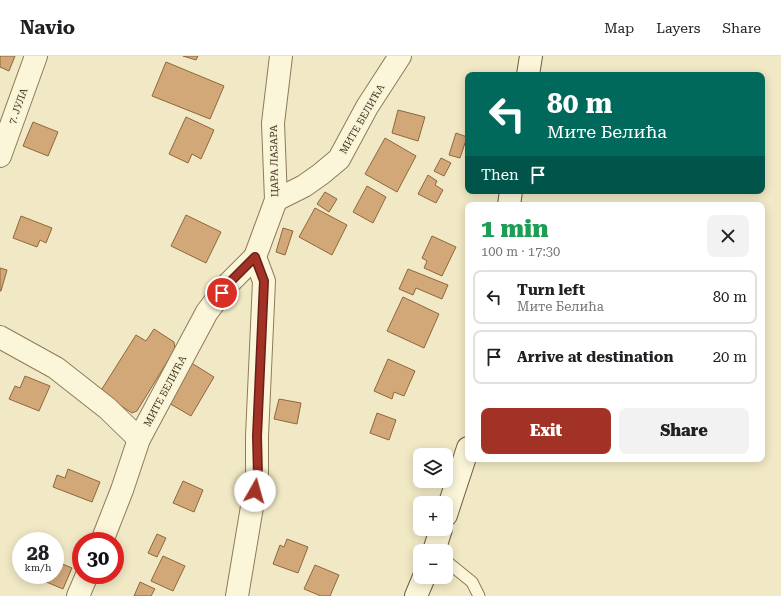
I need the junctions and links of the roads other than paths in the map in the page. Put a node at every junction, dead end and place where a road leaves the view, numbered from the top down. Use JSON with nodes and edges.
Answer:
{"nodes":[{"id":1,"x":36,"y":56,"type":"edge"},
{"id":2,"x":281,"y":56,"type":"edge"},
{"id":3,"x":400,"y":56,"type":"edge"},
{"id":4,"x":531,"y":56,"type":"edge"},
{"id":5,"x":528,"y":72,"type":"edge"},
{"id":6,"x":0,"y":156,"type":"edge"},
{"id":7,"x":276,"y":200,"type":"junction"},
{"id":8,"x":255,"y":257,"type":"junction"},
{"id":9,"x":0,"y":337,"type":"edge"},
{"id":10,"x":139,"y":439,"type":"junction"},
{"id":11,"x":465,"y":457,"type":"edge"},
{"id":12,"x":452,"y":496,"type":"edge"},
{"id":13,"x":106,"y":532,"type":"edge"},
{"id":14,"x":453,"y":567,"type":"edge"},
{"id":15,"x":83,"y":584,"type":"edge"},
{"id":16,"x":421,"y":584,"type":"edge"},
{"id":17,"x":78,"y":596,"type":"edge"},
{"id":18,"x":237,"y":596,"type":"edge"},
{"id":19,"x":416,"y":596,"type":"edge"},
{"id":20,"x":479,"y":596,"type":"edge"}],
"edges":[{"from":1,"to":6,"type":"street","name":"7. ЈУЛА"},
{"from":2,"to":7,"type":"street","name":"ЦАРА ЛАЗАРА"},
{"from":3,"to":7,"type":"street","name":"МИТЕ БЕЛИЋА"},
{"from":4,"to":5,"type":"street"},
{"from":7,"to":8,"type":"street","name":"ЦАРА ЛАЗАРА"},
{"from":8,"to":10,"type":"street","name":"МИТЕ БЕЛИЋА"},
{"from":8,"to":18,"type":"street"},
{"from":9,"to":10,"type":"street"},
{"from":10,"to":13,"type":"street","name":"МИТЕ БЕЛИЋА"},
{"from":11,"to":12,"type":"street"},
{"from":14,"to":20,"type":"lane"},
{"from":15,"to":17,"type":"street"},
{"from":16,"to":19,"type":"street"}]}
